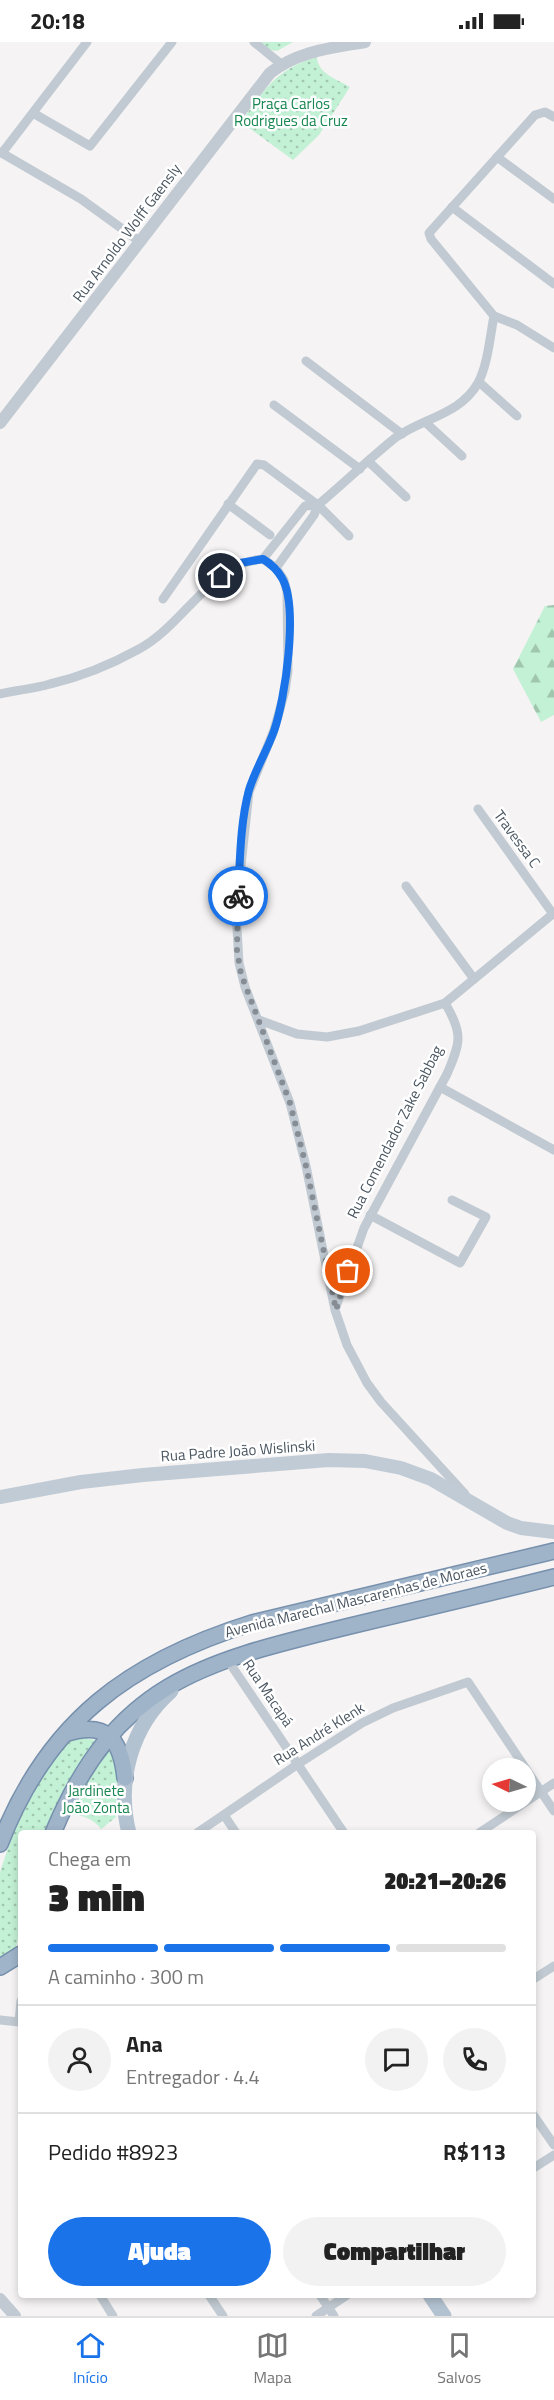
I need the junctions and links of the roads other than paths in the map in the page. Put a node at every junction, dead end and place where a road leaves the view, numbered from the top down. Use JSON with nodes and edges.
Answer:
{"nodes":[{"id":1,"x":87,"y":42,"type":"edge"},
{"id":2,"x":172,"y":42,"type":"edge"},
{"id":3,"x":254,"y":42,"type":"edge"},
{"id":4,"x":365,"y":42,"type":"edge"},
{"id":5,"x":281,"y":64,"type":"junction"},
{"id":6,"x":33,"y":113,"type":"junction"},
{"id":7,"x":554,"y":117,"type":"edge"},
{"id":8,"x":1,"y":152,"type":"edge"},
{"id":9,"x":497,"y":157,"type":"junction"},
{"id":10,"x":554,"y":199,"type":"edge"},
{"id":11,"x":452,"y":207,"type":"junction"},
{"id":12,"x":139,"y":241,"type":"junction"},
{"id":13,"x":554,"y":284,"type":"edge"},
{"id":14,"x":494,"y":315,"type":"junction"},
{"id":15,"x":554,"y":348,"type":"edge"},
{"id":16,"x":306,"y":361,"type":"dead end"},
{"id":17,"x":479,"y":382,"type":"junction"},
{"id":18,"x":274,"y":405,"type":"dead end"},
{"id":19,"x":517,"y":416,"type":"dead end"},
{"id":20,"x":0,"y":423,"type":"edge"},
{"id":21,"x":425,"y":423,"type":"junction"},
{"id":22,"x":402,"y":434,"type":"junction"},
{"id":23,"x":462,"y":456,"type":"dead end"},
{"id":24,"x":368,"y":461,"type":"junction"},
{"id":25,"x":360,"y":469,"type":"junction"},
{"id":26,"x":406,"y":496,"type":"dead end"},
{"id":27,"x":228,"y":504,"type":"junction"},
{"id":28,"x":318,"y":505,"type":"junction"},
{"id":29,"x":284,"y":531,"type":"junction"},
{"id":30,"x":270,"y":535,"type":"dead end"},
{"id":31,"x":349,"y":536,"type":"dead end"},
{"id":32,"x":295,"y":540,"type":"junction"},
{"id":33,"x":263,"y":559,"type":"junction"},
{"id":34,"x":276,"y":568,"type":"junction"},
{"id":35,"x":163,"y":598,"type":"dead end"},
{"id":36,"x":0,"y":694,"type":"edge"},
{"id":37,"x":477,"y":809,"type":"dead end"},
{"id":38,"x":406,"y":886,"type":"dead end"},
{"id":39,"x":553,"y":914,"type":"edge"},
{"id":40,"x":474,"y":979,"type":"junction"},
{"id":41,"x":445,"y":1003,"type":"junction"},
{"id":42,"x":258,"y":1020,"type":"junction"},
{"id":43,"x":440,"y":1087,"type":"junction"},
{"id":44,"x":554,"y":1150,"type":"edge"},
{"id":45,"x":452,"y":1200,"type":"dead end"},
{"id":46,"x":370,"y":1215,"type":"junction"},
{"id":47,"x":336,"y":1310,"type":"junction"},
{"id":48,"x":0,"y":1497,"type":"edge"},
{"id":49,"x":471,"y":1502,"type":"junction"},
{"id":50,"x":553,"y":1532,"type":"edge"},
{"id":51,"x":554,"y":1551,"type":"edge"},
{"id":52,"x":507,"y":1563,"type":"junction"},
{"id":53,"x":554,"y":1577,"type":"edge"},
{"id":54,"x":498,"y":1591,"type":"junction"},
{"id":55,"x":227,"y":1659,"type":"junction"},
{"id":56,"x":190,"y":1674,"type":"junction"},
{"id":57,"x":64,"y":1734,"type":"junction"},
{"id":58,"x":108,"y":1736,"type":"junction"},
{"id":59,"x":298,"y":1764,"type":"junction"},
{"id":60,"x":125,"y":1778,"type":"junction"},
{"id":61,"x":554,"y":1783,"type":"edge"},
{"id":62,"x":541,"y":1792,"type":"junction"},
{"id":63,"x":554,"y":1811,"type":"edge"},
{"id":64,"x":224,"y":1815,"type":"junction"},
{"id":65,"x":3,"y":1823,"type":"edge"},
{"id":66,"x":54,"y":1830,"type":"edge"},
{"id":67,"x":128,"y":1830,"type":"edge"},
{"id":68,"x":202,"y":1830,"type":"edge"},
{"id":69,"x":234,"y":1830,"type":"edge"},
{"id":70,"x":342,"y":1830,"type":"edge"},
{"id":71,"x":484,"y":1830,"type":"edge"},
{"id":72,"x":0,"y":1844,"type":"edge"},
{"id":73,"x":18,"y":1956,"type":"edge"},
{"id":74,"x":554,"y":1966,"type":"edge"},
{"id":75,"x":0,"y":1967,"type":"edge"},
{"id":76,"x":536,"y":1977,"type":"edge"},
{"id":77,"x":0,"y":2020,"type":"edge"},
{"id":78,"x":18,"y":2022,"type":"edge"},
{"id":79,"x":536,"y":2119,"type":"edge"},
{"id":80,"x":554,"y":2145,"type":"edge"},
{"id":81,"x":554,"y":2155,"type":"edge"},
{"id":82,"x":536,"y":2166,"type":"edge"},
{"id":83,"x":102,"y":2298,"type":"edge"},
{"id":84,"x":211,"y":2298,"type":"edge"},
{"id":85,"x":322,"y":2298,"type":"edge"},
{"id":86,"x":344,"y":2298,"type":"edge"},
{"id":87,"x":432,"y":2298,"type":"edge"},
{"id":88,"x":0,"y":2299,"type":"edge"},
{"id":89,"x":331,"y":2312,"type":"edge"},
{"id":90,"x":15,"y":2316,"type":"edge"},
{"id":91,"x":113,"y":2316,"type":"edge"},
{"id":92,"x":223,"y":2316,"type":"edge"},
{"id":93,"x":316,"y":2316,"type":"edge"},
{"id":94,"x":444,"y":2316,"type":"edge"}],
"edges":[{"from":1,"to":6,"type":"street"},
{"from":2,"to":6,"type":"street"},
{"from":3,"to":5,"type":"street"},
{"from":4,"to":5,"type":"street","name":"Rua Arnoldo Wolff Gaensly"},
{"from":5,"to":12,"type":"street","name":"Rua Arnoldo Wolff Gaensly"},
{"from":6,"to":8,"type":"street"},
{"from":7,"to":9,"type":"street"},
{"from":8,"to":12,"type":"street"},
{"from":9,"to":10,"type":"street"},
{"from":9,"to":11,"type":"street"},
{"from":11,"to":13,"type":"street"},
{"from":11,"to":14,"type":"street"},
{"from":12,"to":20,"type":"street","name":"Rua Arnoldo Wolff Gaensly"},
{"from":14,"to":15,"type":"street"},
{"from":14,"to":17,"type":"street"},
{"from":16,"to":22,"type":"street"},
{"from":17,"to":19,"type":"street"},
{"from":17,"to":21,"type":"street"},
{"from":18,"to":25,"type":"street"},
{"from":21,"to":22,"type":"street"},
{"from":21,"to":23,"type":"street"},
{"from":22,"to":24,"type":"street"},
{"from":24,"to":25,"type":"street"},
{"from":24,"to":26,"type":"street"},
{"from":25,"to":28,"type":"street"},
{"from":27,"to":28,"type":"street"},
{"from":27,"to":30,"type":"street"},
{"from":27,"to":35,"type":"street"},
{"from":28,"to":29,"type":"street"},
{"from":28,"to":31,"type":"street"},
{"from":28,"to":32,"type":"street"},
{"from":29,"to":32,"type":"street"},
{"from":29,"to":33,"type":"street"},
{"from":32,"to":34,"type":"street"},
{"from":33,"to":34,"type":"street"},
{"from":33,"to":36,"type":"street"},
{"from":34,"to":42,"type":"street"},
{"from":37,"to":39,"type":"street","name":"Travessa C"},
{"from":38,"to":40,"type":"street"},
{"from":39,"to":40,"type":"street"},
{"from":40,"to":41,"type":"street"},
{"from":41,"to":42,"type":"street"},
{"from":41,"to":43,"type":"street","name":"Rua Comendador Zake Sabbag"},
{"from":42,"to":47,"type":"street"},
{"from":43,"to":44,"type":"street"},
{"from":43,"to":46,"type":"street","name":"Rua Comendador Zake Sabbag"},
{"from":45,"to":46,"type":"street"},
{"from":46,"to":47,"type":"street","name":"Rua Comendador Zake Sabbag"},
{"from":47,"to":49,"type":"street"},
{"from":48,"to":49,"type":"main road","name":"Rua Padre João Wislinski"},
{"from":49,"to":50,"type":"main road"},
{"from":51,"to":52,"type":"highway","name":"Avenida Marechal Mascarenhas de Moraes"},
{"from":52,"to":54,"type":"highway"},
{"from":52,"to":57,"type":"highway","name":"Avenida Marechal Mascarenhas de Moraes"},
{"from":53,"to":54,"type":"highway","name":"Avenida Marechal Mascarenhas de Moraes"},
{"from":54,"to":55,"type":"highway","name":"Avenida Marechal Mascarenhas de Moraes"},
{"from":55,"to":56,"type":"highway","name":"Avenida Marechal Mascarenhas de Moraes"},
{"from":55,"to":59,"type":"street","name":"Rua Macapá"},
{"from":56,"to":58,"type":"highway","name":"Avenida Marechal Mascarenhas de Moraes"},
{"from":56,"to":60,"type":"main road"},
{"from":57,"to":58,"type":"highway"},
{"from":57,"to":65,"type":"highway","name":"Avenida Marechal Mascarenhas de Moraes"},
{"from":58,"to":60,"type":"highway"},
{"from":58,"to":66,"type":"highway","name":"Avenida Marechal Mascarenhas de Moraes"},
{"from":59,"to":62,"type":"street","name":"Rua André Klenk"},
{"from":59,"to":64,"type":"street","name":"Rua André Klenk"},
{"from":59,"to":70,"type":"street","name":"Rua Macapá"},
{"from":60,"to":67,"type":"main road"},
{"from":61,"to":62,"type":"street"},
{"from":62,"to":63,"type":"street"},
{"from":62,"to":71,"type":"street"},
{"from":64,"to":68,"type":"street","name":"Rua André Klenk"},
{"from":64,"to":69,"type":"street"},
{"from":65,"to":72,"type":"highway","name":"Avenida Marechal Mascarenhas de Moraes"},
{"from":73,"to":75,"type":"highway"},
{"from":74,"to":76,"type":"street"},
{"from":77,"to":78,"type":"street"},
{"from":79,"to":80,"type":"street"},
{"from":81,"to":82,"type":"street"},
{"from":83,"to":91,"type":"street"},
{"from":84,"to":92,"type":"street"},
{"from":85,"to":89,"type":"street"},
{"from":86,"to":89,"type":"street"},
{"from":87,"to":94,"type":"main road"},
{"from":88,"to":90,"type":"street"},
{"from":89,"to":93,"type":"street"}]}
